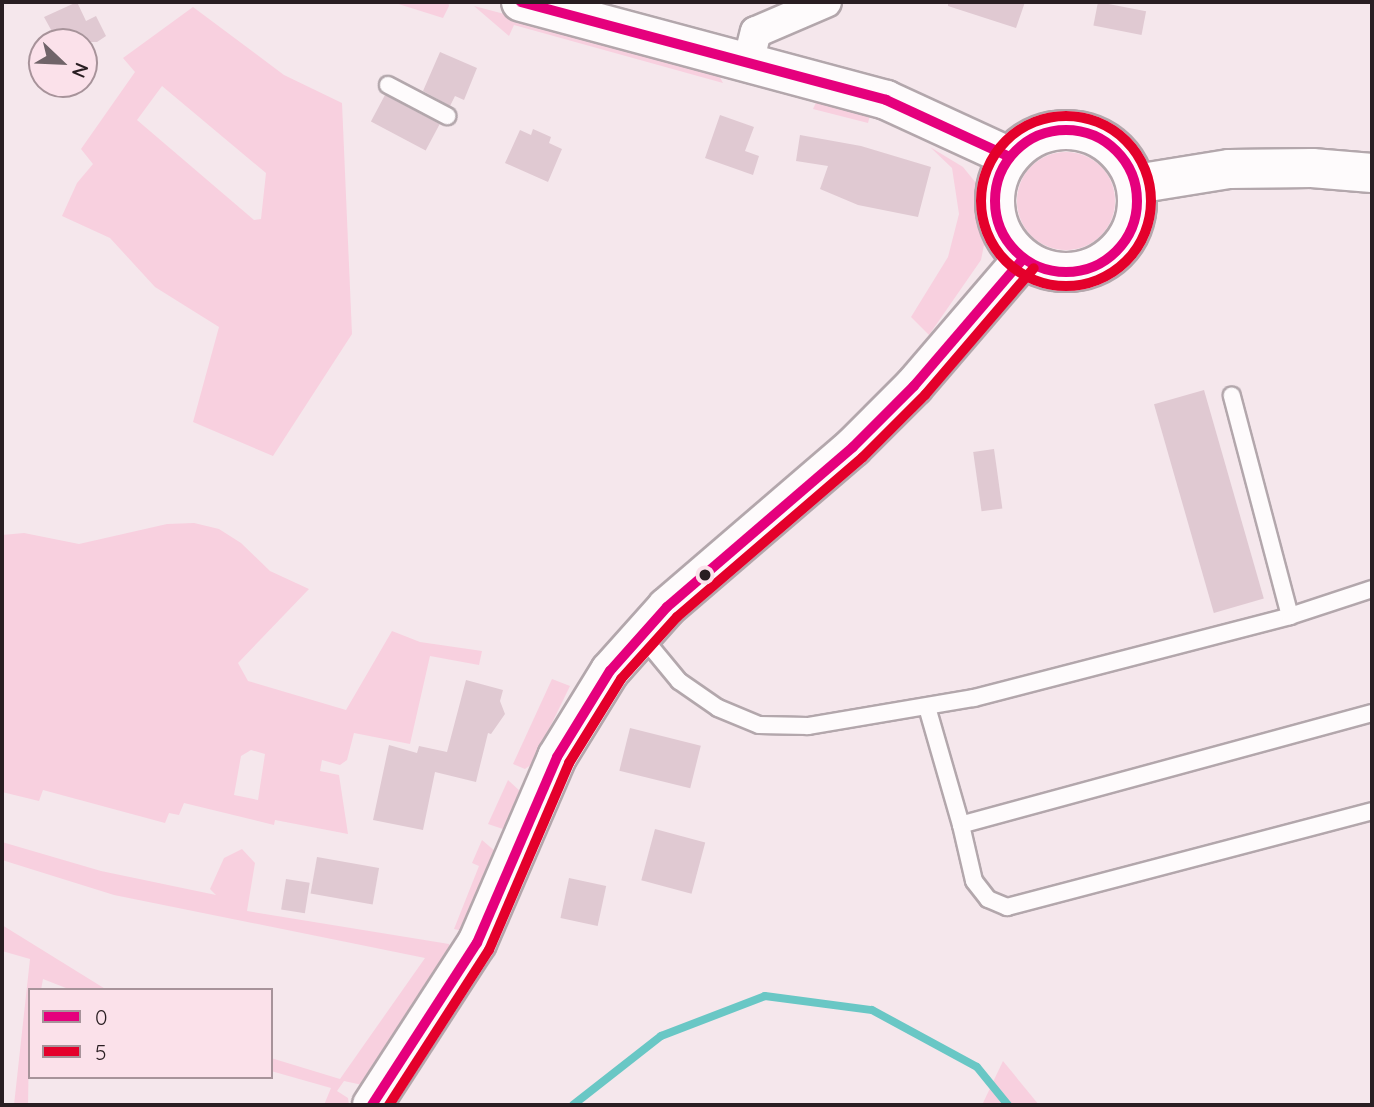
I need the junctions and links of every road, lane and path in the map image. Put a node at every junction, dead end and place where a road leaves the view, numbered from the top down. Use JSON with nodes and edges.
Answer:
{"nodes":[{"id":1,"x":521,"y":2,"type":"edge"},
{"id":2,"x":826,"y":2,"type":"edge"},
{"id":3,"x":771,"y":12,"type":"edge"},
{"id":4,"x":748,"y":63,"type":"junction"},
{"id":5,"x":388,"y":85,"type":"dead end"},
{"id":6,"x":447,"y":117,"type":"dead end"},
{"id":7,"x":1010,"y":158,"type":"junction"},
{"id":8,"x":1372,"y":173,"type":"edge"},
{"id":9,"x":1136,"y":184,"type":"junction"},
{"id":10,"x":1023,"y":260,"type":"junction"},
{"id":11,"x":1232,"y":396,"type":"dead end"},
{"id":12,"x":1372,"y":589,"type":"edge"},
{"id":13,"x":1290,"y":616,"type":"junction"},
{"id":14,"x":641,"y":635,"type":"junction"},
{"id":15,"x":927,"y":707,"type":"junction"},
{"id":16,"x":1372,"y":713,"type":"edge"},
{"id":17,"x":1372,"y":811,"type":"edge"},
{"id":18,"x":961,"y":825,"type":"junction"},
{"id":19,"x":372,"y":1105,"type":"edge"}],
"edges":[{"from":1,"to":4,"type":"main road"},
{"from":2,"to":3,"type":"street"},
{"from":3,"to":4,"type":"street"},
{"from":4,"to":7,"type":"main road"},
{"from":5,"to":6,"type":"lane"},
{"from":7,"to":9,"type":"main road"},
{"from":7,"to":10,"type":"main road"},
{"from":8,"to":9,"type":"main road"},
{"from":9,"to":10,"type":"main road"},
{"from":10,"to":14,"type":"main road"},
{"from":11,"to":13,"type":"lane"},
{"from":12,"to":13,"type":"lane"},
{"from":13,"to":15,"type":"lane"},
{"from":14,"to":15,"type":"lane"},
{"from":14,"to":19,"type":"main road"},
{"from":15,"to":18,"type":"lane"},
{"from":16,"to":18,"type":"lane"},
{"from":17,"to":18,"type":"lane"}]}
